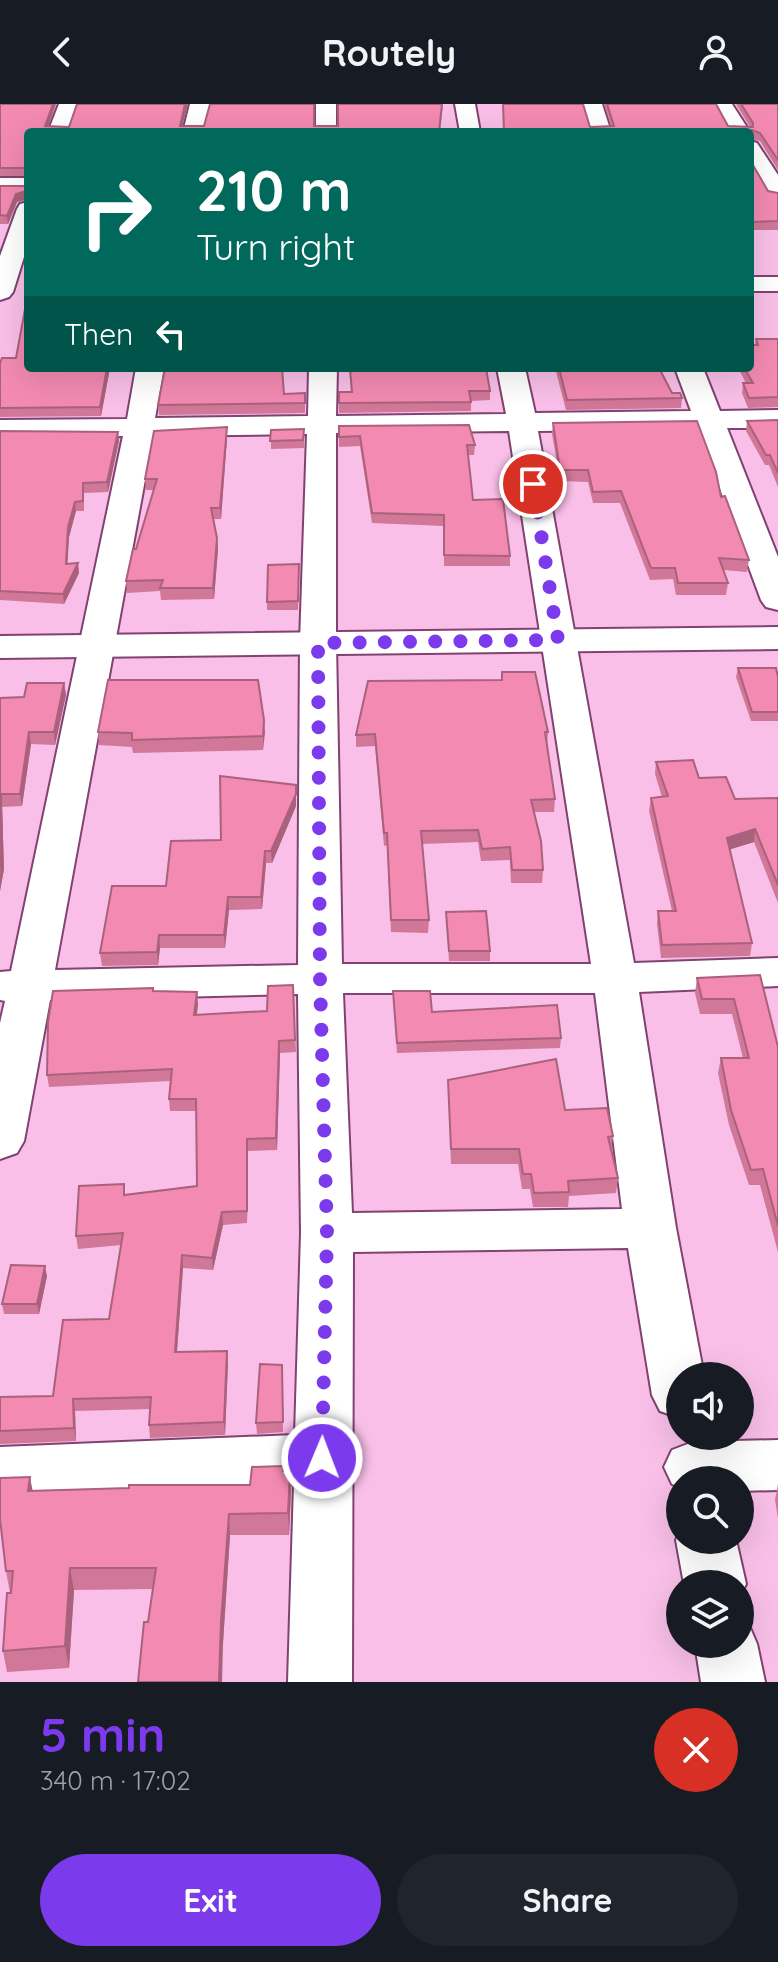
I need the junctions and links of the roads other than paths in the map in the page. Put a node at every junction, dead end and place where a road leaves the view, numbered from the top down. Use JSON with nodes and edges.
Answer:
{"nodes":[{"id":1,"x":69,"y":104,"type":"edge"},
{"id":2,"x":200,"y":104,"type":"edge"},
{"id":3,"x":326,"y":104,"type":"edge"},
{"id":4,"x":465,"y":104,"type":"edge"},
{"id":5,"x":592,"y":104,"type":"edge"},
{"id":6,"x":722,"y":104,"type":"edge"},
{"id":7,"x":60,"y":128,"type":"edge"},
{"id":8,"x":194,"y":128,"type":"edge"},
{"id":9,"x":326,"y":128,"type":"edge"},
{"id":10,"x":469,"y":128,"type":"edge"},
{"id":11,"x":600,"y":128,"type":"edge"},
{"id":12,"x":737,"y":128,"type":"edge"},
{"id":13,"x":754,"y":155,"type":"edge"},
{"id":14,"x":769,"y":183,"type":"edge"},
{"id":15,"x":0,"y":185,"type":"edge"},
{"id":16,"x":24,"y":185,"type":"edge"},
{"id":17,"x":24,"y":221,"type":"edge"},
{"id":18,"x":754,"y":284,"type":"edge"},
{"id":19,"x":778,"y":284,"type":"edge"},
{"id":20,"x":24,"y":291,"type":"edge"},
{"id":21,"x":0,"y":292,"type":"edge"},
{"id":22,"x":149,"y":372,"type":"edge"},
{"id":23,"x":323,"y":372,"type":"edge"},
{"id":24,"x":512,"y":372,"type":"edge"},
{"id":25,"x":690,"y":372,"type":"edge"},
{"id":26,"x":778,"y":419,"type":"edge"},
{"id":27,"x":708,"y":420,"type":"junction"},
{"id":28,"x":522,"y":422,"type":"junction"},
{"id":29,"x":323,"y":425,"type":"junction"},
{"id":30,"x":140,"y":428,"type":"junction"},
{"id":31,"x":0,"y":429,"type":"edge"},
{"id":32,"x":778,"y":600,"type":"edge"},
{"id":33,"x":778,"y":638,"type":"edge"},
{"id":34,"x":558,"y":640,"type":"junction"},
{"id":35,"x":318,"y":643,"type":"junction"},
{"id":36,"x":96,"y":645,"type":"junction"},
{"id":37,"x":0,"y":647,"type":"edge"},
{"id":38,"x":778,"y":972,"type":"edge"},
{"id":39,"x":615,"y":978,"type":"junction"},
{"id":40,"x":320,"y":979,"type":"junction"},
{"id":41,"x":15,"y":986,"type":"edge"},
{"id":42,"x":0,"y":1141,"type":"edge"},
{"id":43,"x":650,"y":1228,"type":"junction"},
{"id":44,"x":327,"y":1233,"type":"junction"},
{"id":45,"x":674,"y":1362,"type":"edge"},
{"id":46,"x":322,"y":1458,"type":"junction"},
{"id":47,"x":692,"y":1461,"type":"edge"},
{"id":48,"x":778,"y":1465,"type":"edge"},
{"id":49,"x":0,"y":1472,"type":"edge"},
{"id":50,"x":729,"y":1658,"type":"edge"},
{"id":51,"x":320,"y":1682,"type":"edge"},
{"id":52,"x":733,"y":1682,"type":"edge"}],
"edges":[{"from":1,"to":7,"type":"street"},
{"from":2,"to":8,"type":"street"},
{"from":3,"to":9,"type":"street"},
{"from":4,"to":10,"type":"street"},
{"from":5,"to":11,"type":"street"},
{"from":6,"to":12,"type":"street"},
{"from":13,"to":14,"type":"street"},
{"from":15,"to":16,"type":"street"},
{"from":17,"to":21,"type":"street"},
{"from":18,"to":19,"type":"street"},
{"from":20,"to":21,"type":"street"},
{"from":22,"to":30,"type":"street"},
{"from":23,"to":29,"type":"street"},
{"from":24,"to":28,"type":"street"},
{"from":25,"to":27,"type":"street"},
{"from":26,"to":27,"type":"street"},
{"from":27,"to":28,"type":"street"},
{"from":27,"to":32,"type":"street"},
{"from":28,"to":29,"type":"street"},
{"from":28,"to":34,"type":"street"},
{"from":29,"to":30,"type":"street"},
{"from":29,"to":35,"type":"street"},
{"from":30,"to":31,"type":"street"},
{"from":30,"to":36,"type":"street"},
{"from":33,"to":34,"type":"street"},
{"from":34,"to":35,"type":"street"},
{"from":34,"to":39,"type":"street"},
{"from":35,"to":36,"type":"street"},
{"from":35,"to":40,"type":"street"},
{"from":36,"to":37,"type":"street"},
{"from":36,"to":41,"type":"street"},
{"from":38,"to":39,"type":"street"},
{"from":39,"to":40,"type":"street"},
{"from":39,"to":43,"type":"street"},
{"from":40,"to":41,"type":"street"},
{"from":40,"to":44,"type":"street"},
{"from":41,"to":42,"type":"street"},
{"from":43,"to":44,"type":"street"},
{"from":43,"to":45,"type":"street"},
{"from":44,"to":46,"type":"street"},
{"from":46,"to":49,"type":"street"},
{"from":46,"to":51,"type":"street"},
{"from":47,"to":48,"type":"street"},
{"from":50,"to":52,"type":"street"}]}
